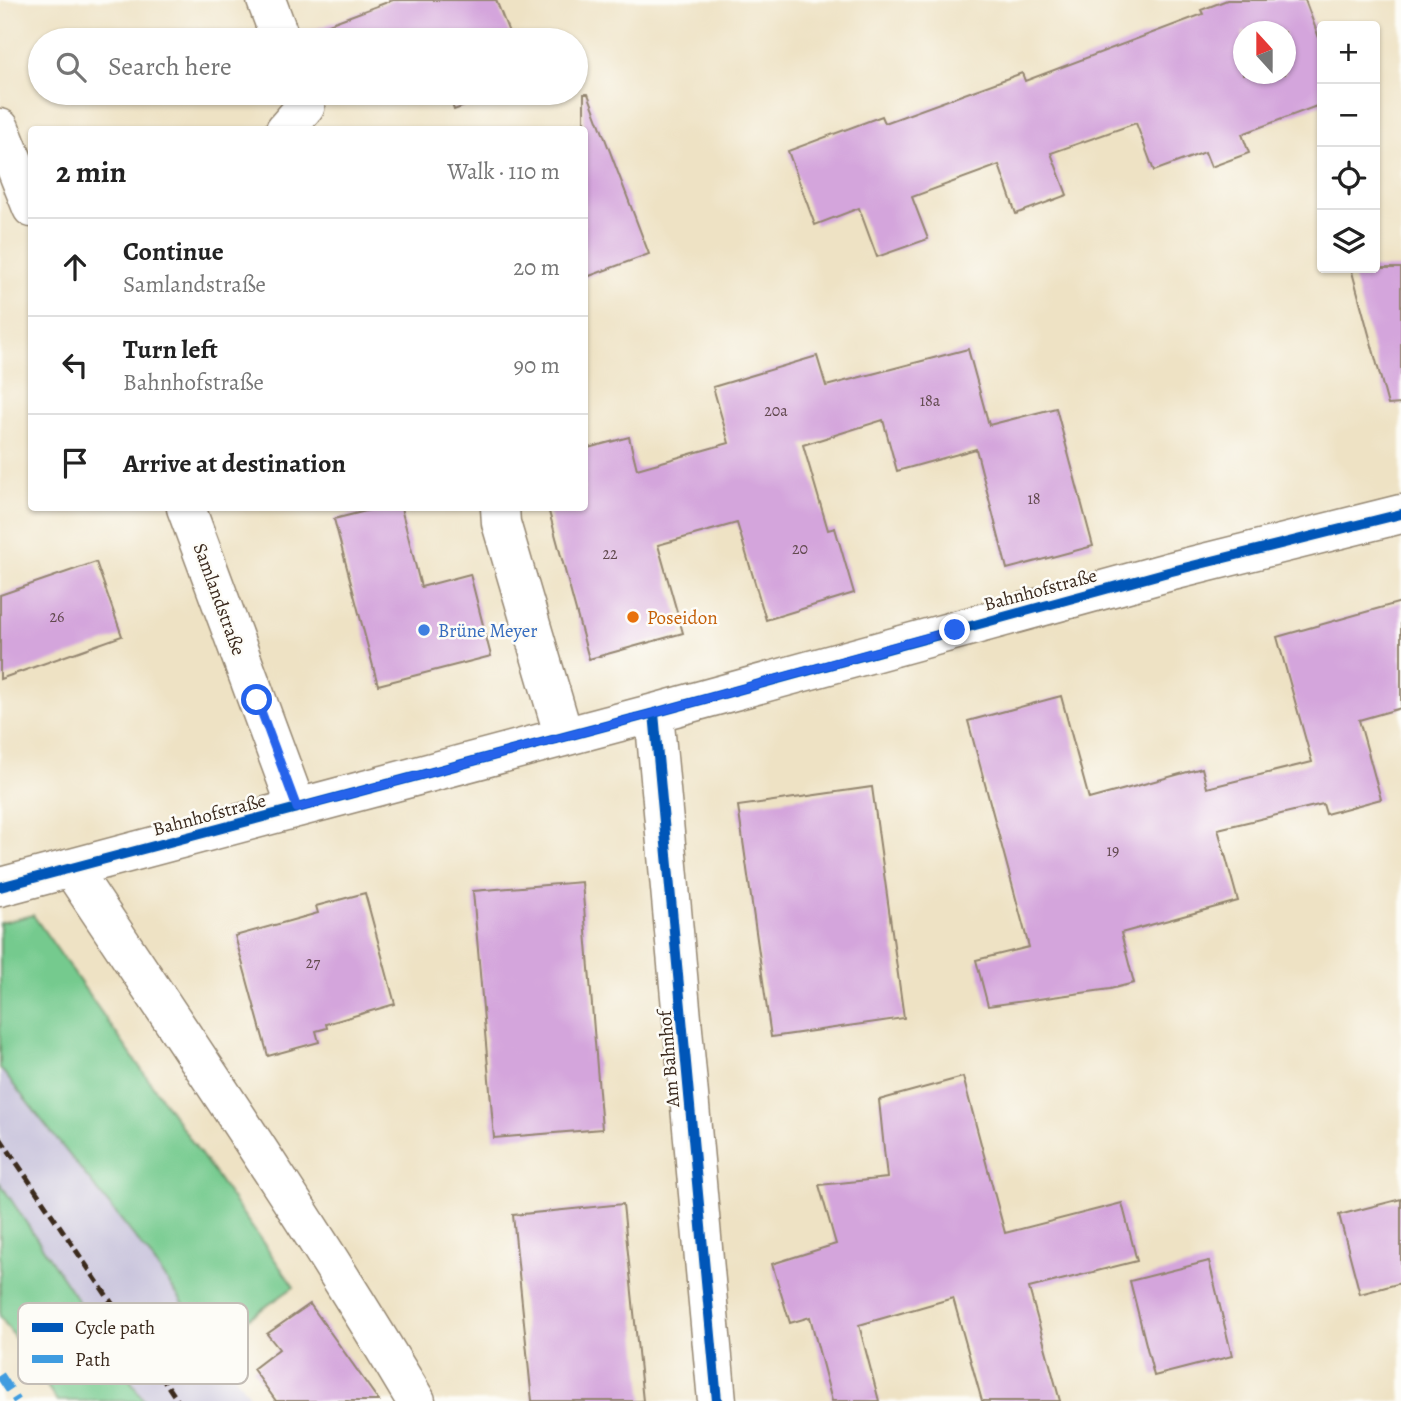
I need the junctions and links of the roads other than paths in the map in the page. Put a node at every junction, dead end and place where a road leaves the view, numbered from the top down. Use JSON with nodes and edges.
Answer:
{"nodes":[{"id":1,"x":266,"y":0,"type":"edge"},
{"id":2,"x":276,"y":28,"type":"edge"},
{"id":3,"x":304,"y":105,"type":"edge"},
{"id":4,"x":288,"y":126,"type":"edge"},
{"id":5,"x":0,"y":128,"type":"edge"},
{"id":6,"x":28,"y":198,"type":"edge"},
{"id":7,"x":187,"y":511,"type":"edge"},
{"id":8,"x":500,"y":511,"type":"edge"},
{"id":9,"x":1401,"y":514,"type":"edge"},
{"id":10,"x":654,"y":713,"type":"junction"},
{"id":11,"x":564,"y":737,"type":"junction"},
{"id":12,"x":297,"y":808,"type":"junction"},
{"id":13,"x":71,"y":868,"type":"junction"},
{"id":14,"x":0,"y":887,"type":"edge"},
{"id":15,"x":416,"y":1401,"type":"edge"},
{"id":16,"x":717,"y":1401,"type":"edge"}],
"edges":[{"from":1,"to":2,"type":"street"},
{"from":3,"to":4,"type":"street"},
{"from":5,"to":6,"type":"street"},
{"from":7,"to":12,"type":"street","name":"Samlandstraße"},
{"from":8,"to":11,"type":"street"},
{"from":9,"to":10,"type":"street","name":"Bahnhofstraße"},
{"from":10,"to":11,"type":"street","name":"Bahnhofstraße"},
{"from":10,"to":16,"type":"street","name":"Am Bahnhof"},
{"from":11,"to":12,"type":"street","name":"Bahnhofstraße"},
{"from":12,"to":13,"type":"street","name":"Bahnhofstraße"},
{"from":13,"to":14,"type":"street","name":"Bahnhofstraße"},
{"from":13,"to":15,"type":"street"}]}
